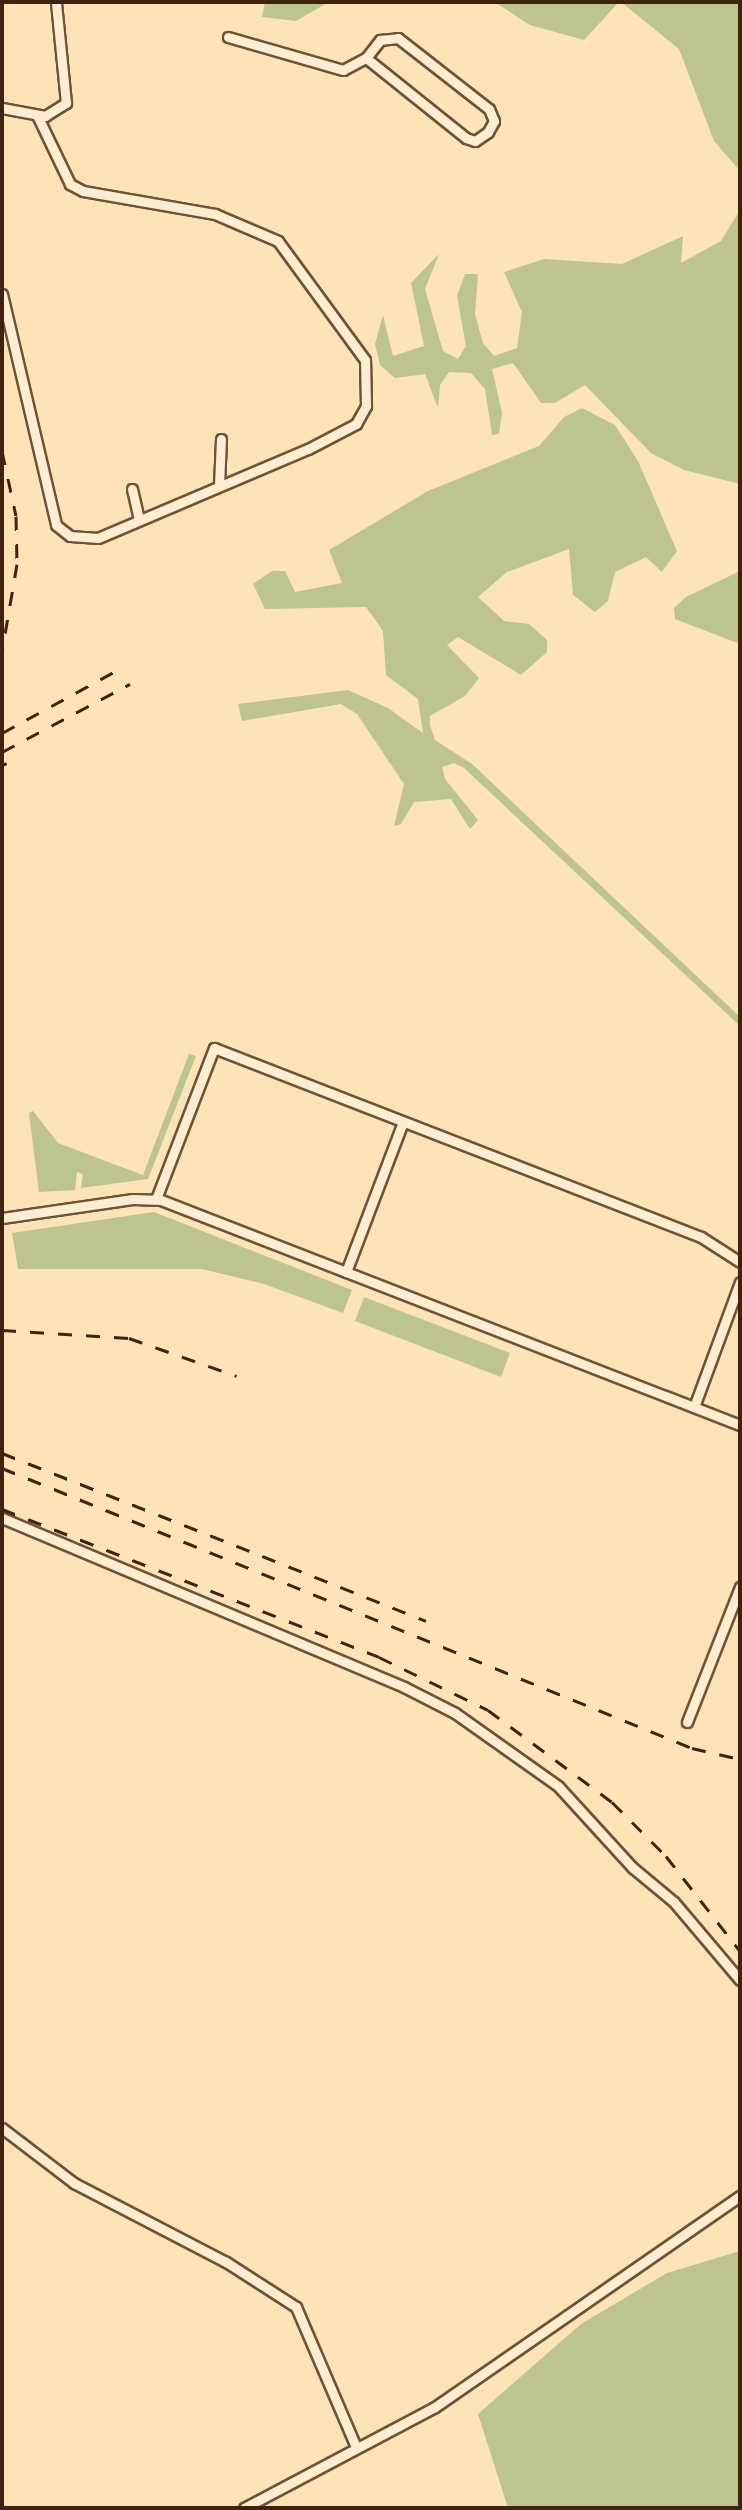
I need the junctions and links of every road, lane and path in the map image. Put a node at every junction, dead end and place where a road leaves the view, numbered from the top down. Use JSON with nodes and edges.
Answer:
{"nodes":[{"id":1,"x":56,"y":2,"type":"edge"},
{"id":2,"x":228,"y":37,"type":"dead end"},
{"id":3,"x":366,"y":58,"type":"junction"},
{"id":4,"x":2,"y":109,"type":"edge"},
{"id":5,"x":37,"y":115,"type":"junction"},
{"id":6,"x":2,"y":294,"type":"edge"},
{"id":7,"x":221,"y":439,"type":"dead end"},
{"id":8,"x":219,"y":485,"type":"junction"},
{"id":9,"x":132,"y":489,"type":"dead end"},
{"id":10,"x":139,"y":520,"type":"junction"},
{"id":11,"x":403,"y":1122,"type":"junction"},
{"id":12,"x":156,"y":1199,"type":"junction"},
{"id":13,"x":2,"y":1218,"type":"edge"},
{"id":14,"x":740,"y":1262,"type":"edge"},
{"id":15,"x":346,"y":1272,"type":"junction"},
{"id":16,"x":740,"y":1282,"type":"edge"},
{"id":17,"x":694,"y":1407,"type":"junction"},
{"id":18,"x":740,"y":1425,"type":"edge"},
{"id":19,"x":2,"y":1518,"type":"edge"},
{"id":20,"x":740,"y":1587,"type":"edge"},
{"id":21,"x":687,"y":1722,"type":"dead end"},
{"id":22,"x":740,"y":1980,"type":"edge"},
{"id":23,"x":2,"y":2128,"type":"edge"},
{"id":24,"x":740,"y":2196,"type":"edge"},
{"id":25,"x":356,"y":2447,"type":"junction"},
{"id":26,"x":244,"y":2508,"type":"edge"}],
"edges":[{"from":1,"to":5,"type":"street"},
{"from":2,"to":3,"type":"street"},
{"from":3,"to":3,"type":"street"},
{"from":4,"to":5,"type":"street"},
{"from":5,"to":8,"type":"street"},
{"from":6,"to":10,"type":"street"},
{"from":7,"to":8,"type":"street"},
{"from":8,"to":10,"type":"street"},
{"from":9,"to":10,"type":"street"},
{"from":11,"to":12,"type":"street"},
{"from":11,"to":14,"type":"street"},
{"from":11,"to":15,"type":"street"},
{"from":12,"to":13,"type":"street"},
{"from":12,"to":15,"type":"street"},
{"from":15,"to":17,"type":"street"},
{"from":16,"to":17,"type":"street"},
{"from":17,"to":18,"type":"street"},
{"from":19,"to":22,"type":"street"},
{"from":20,"to":21,"type":"street"},
{"from":23,"to":25,"type":"street"},
{"from":24,"to":25,"type":"street"},
{"from":25,"to":26,"type":"street"}]}
